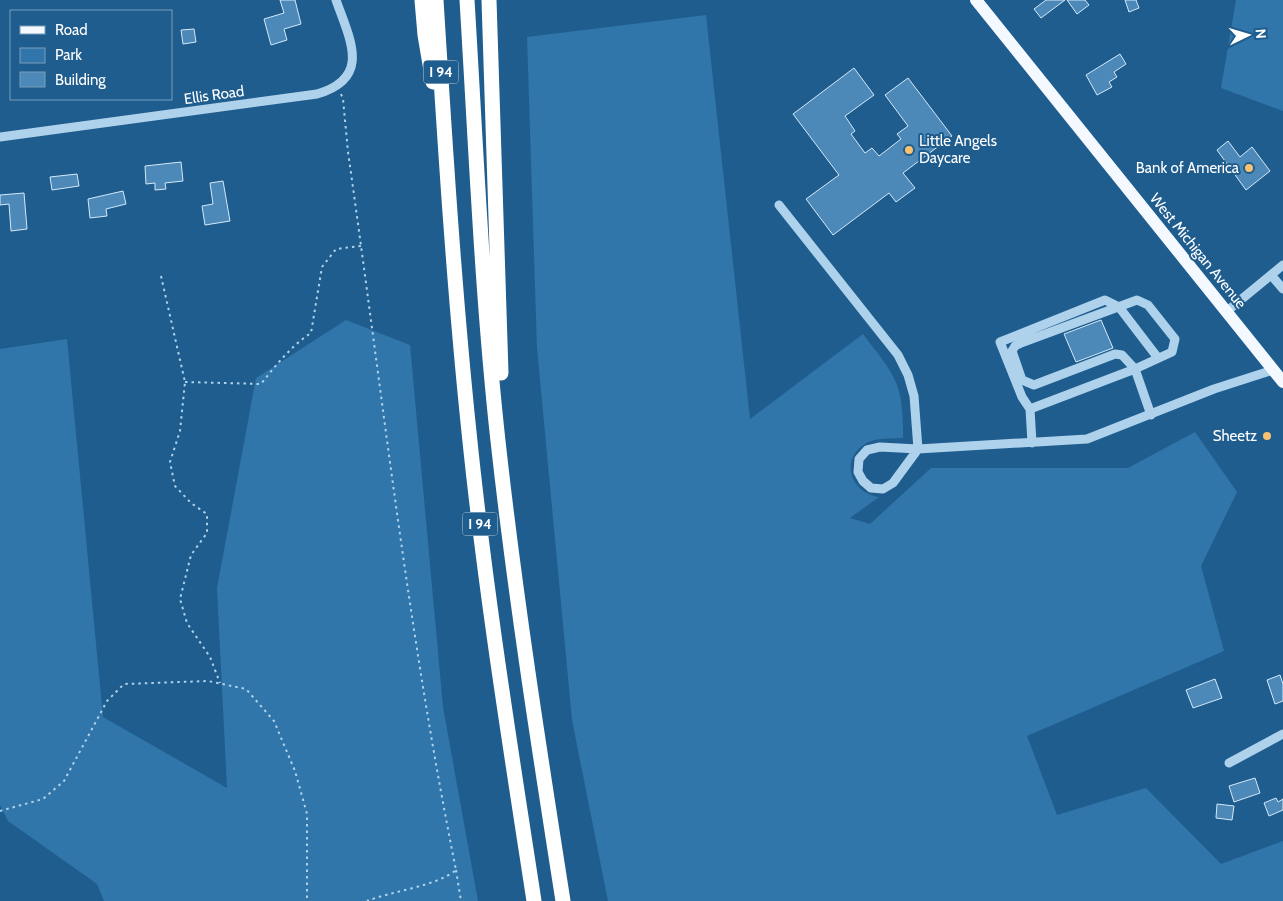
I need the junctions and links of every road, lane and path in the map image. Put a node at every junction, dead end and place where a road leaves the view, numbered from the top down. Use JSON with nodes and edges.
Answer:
{"nodes":[{"id":1,"x":336,"y":0,"type":"edge"},
{"id":2,"x":422,"y":0,"type":"edge"},
{"id":3,"x":436,"y":0,"type":"edge"},
{"id":4,"x":467,"y":0,"type":"edge"},
{"id":5,"x":490,"y":0,"type":"edge"},
{"id":6,"x":976,"y":0,"type":"edge"},
{"id":7,"x":337,"y":87,"type":"junction"},
{"id":8,"x":0,"y":138,"type":"edge"},
{"id":9,"x":445,"y":145,"type":"junction"},
{"id":10,"x":779,"y":205,"type":"dead end"},
{"id":11,"x":361,"y":246,"type":"junction"},
{"id":12,"x":1283,"y":265,"type":"edge"},
{"id":13,"x":1271,"y":275,"type":"junction"},
{"id":14,"x":161,"y":276,"type":"dead end"},
{"id":15,"x":1282,"y":287,"type":"edge"},
{"id":16,"x":1119,"y":306,"type":"junction"},
{"id":17,"x":1226,"y":312,"type":"junction"},
{"id":18,"x":1158,"y":358,"type":"junction"},
{"id":19,"x":1278,"y":368,"type":"edge"},
{"id":20,"x":1135,"y":369,"type":"junction"},
{"id":21,"x":185,"y":382,"type":"junction"},
{"id":22,"x":1283,"y":382,"type":"edge"},
{"id":23,"x":1030,"y":409,"type":"junction"},
{"id":24,"x":1151,"y":415,"type":"junction"},
{"id":25,"x":498,"y":440,"type":"junction"},
{"id":26,"x":1032,"y":443,"type":"junction"},
{"id":27,"x":918,"y":449,"type":"junction"},
{"id":28,"x":220,"y":683,"type":"junction"},
{"id":29,"x":1283,"y":734,"type":"edge"},
{"id":30,"x":1229,"y":763,"type":"dead end"},
{"id":31,"x":0,"y":811,"type":"edge"},
{"id":32,"x":456,"y":870,"type":"junction"},
{"id":33,"x":307,"y":901,"type":"edge"},
{"id":34,"x":367,"y":901,"type":"edge"},
{"id":35,"x":461,"y":901,"type":"edge"},
{"id":36,"x":534,"y":901,"type":"edge"},
{"id":37,"x":563,"y":901,"type":"edge"}],
"edges":[{"from":1,"to":7,"type":"street"},
{"from":2,"to":9,"type":"highway"},
{"from":3,"to":9,"type":"highway","number":"I 94"},
{"from":4,"to":25,"type":"highway","number":"I 94"},
{"from":5,"to":25,"type":"highway"},
{"from":6,"to":17,"type":"main road","name":"West Michigan Avenue"},
{"from":7,"to":8,"type":"street","name":"Ellis Road"},
{"from":7,"to":11,"type":"path"},
{"from":9,"to":36,"type":"highway","number":"I 94"},
{"from":10,"to":27,"type":"street"},
{"from":11,"to":21,"type":"path"},
{"from":11,"to":32,"type":"path"},
{"from":12,"to":13,"type":"street"},
{"from":13,"to":15,"type":"street"},
{"from":13,"to":17,"type":"street"},
{"from":14,"to":21,"type":"path"},
{"from":16,"to":18,"type":"street"},
{"from":16,"to":18,"type":"street"},
{"from":16,"to":20,"type":"street"},
{"from":16,"to":23,"type":"street"},
{"from":17,"to":19,"type":"main road","name":"West Michigan Avenue"},
{"from":18,"to":20,"type":"street"},
{"from":19,"to":22,"type":"main road","name":"West Michigan Avenue"},
{"from":19,"to":24,"type":"street"},
{"from":20,"to":23,"type":"street"},
{"from":20,"to":24,"type":"street"},
{"from":21,"to":28,"type":"path"},
{"from":23,"to":26,"type":"street"},
{"from":24,"to":26,"type":"street"},
{"from":25,"to":37,"type":"highway","number":"I 94"},
{"from":26,"to":27,"type":"street"},
{"from":27,"to":27,"type":"street"},
{"from":28,"to":31,"type":"path"},
{"from":28,"to":33,"type":"path"},
{"from":29,"to":30,"type":"street"},
{"from":32,"to":34,"type":"path"},
{"from":32,"to":35,"type":"path"}]}
